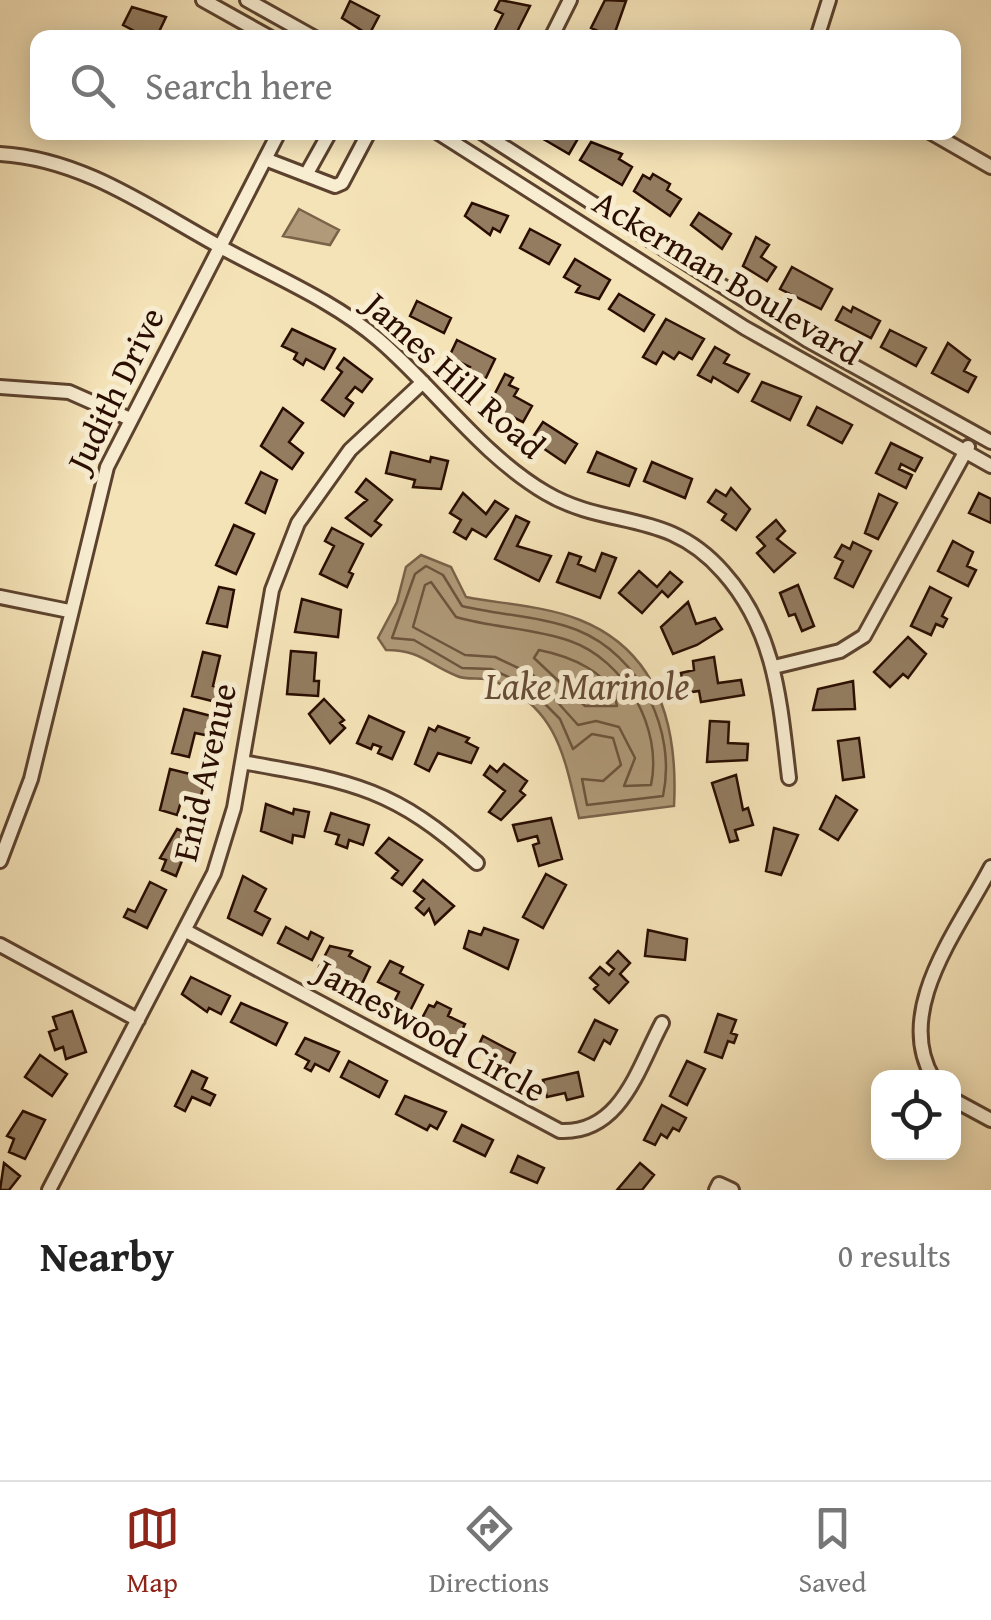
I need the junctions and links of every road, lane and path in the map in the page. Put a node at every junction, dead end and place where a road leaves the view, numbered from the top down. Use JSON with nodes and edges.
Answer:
{"nodes":[{"id":1,"x":202,"y":0,"type":"edge"},
{"id":2,"x":247,"y":0,"type":"edge"},
{"id":3,"x":570,"y":0,"type":"edge"},
{"id":4,"x":829,"y":0,"type":"edge"},
{"id":5,"x":256,"y":30,"type":"edge"},
{"id":6,"x":301,"y":30,"type":"edge"},
{"id":7,"x":555,"y":30,"type":"edge"},
{"id":8,"x":820,"y":30,"type":"edge"},
{"id":9,"x":275,"y":140,"type":"edge"},
{"id":10,"x":326,"y":140,"type":"edge"},
{"id":11,"x":365,"y":140,"type":"edge"},
{"id":12,"x":451,"y":140,"type":"edge"},
{"id":13,"x":496,"y":140,"type":"edge"},
{"id":14,"x":503,"y":140,"type":"edge"},
{"id":15,"x":944,"y":140,"type":"edge"},
{"id":16,"x":0,"y":154,"type":"edge"},
{"id":17,"x":265,"y":160,"type":"junction"},
{"id":18,"x":486,"y":161,"type":"junction"},
{"id":19,"x":991,"y":167,"type":"edge"},
{"id":20,"x":306,"y":175,"type":"junction"},
{"id":21,"x":219,"y":246,"type":"junction"},
{"id":22,"x":423,"y":382,"type":"junction"},
{"id":23,"x":0,"y":387,"type":"edge"},
{"id":24,"x":130,"y":419,"type":"junction"},
{"id":25,"x":975,"y":433,"type":"junction"},
{"id":26,"x":991,"y":442,"type":"edge"},
{"id":27,"x":966,"y":452,"type":"junction"},
{"id":28,"x":991,"y":466,"type":"edge"},
{"id":29,"x":0,"y":597,"type":"edge"},
{"id":30,"x":69,"y":611,"type":"junction"},
{"id":31,"x":774,"y":667,"type":"junction"},
{"id":32,"x":242,"y":762,"type":"junction"},
{"id":33,"x":789,"y":778,"type":"dead end"},
{"id":34,"x":0,"y":861,"type":"edge"},
{"id":35,"x":477,"y":863,"type":"dead end"},
{"id":36,"x":991,"y":867,"type":"edge"},
{"id":37,"x":186,"y":931,"type":"junction"},
{"id":38,"x":0,"y":945,"type":"edge"},
{"id":39,"x":138,"y":1020,"type":"junction"},
{"id":40,"x":662,"y":1023,"type":"dead end"},
{"id":41,"x":929,"y":1070,"type":"edge"},
{"id":42,"x":961,"y":1104,"type":"edge"},
{"id":43,"x":991,"y":1120,"type":"edge"},
{"id":44,"x":49,"y":1190,"type":"edge"},
{"id":45,"x":716,"y":1190,"type":"edge"},
{"id":46,"x":732,"y":1190,"type":"edge"}],
"edges":[{"from":1,"to":5,"type":"street"},
{"from":2,"to":6,"type":"street"},
{"from":3,"to":7,"type":"street"},
{"from":4,"to":8,"type":"street"},
{"from":9,"to":17,"type":"street","name":"Judith Drive"},
{"from":10,"to":20,"type":"street"},
{"from":11,"to":20,"type":"street"},
{"from":12,"to":18,"type":"street","name":"Ackerman Boulevard"},
{"from":13,"to":18,"type":"street"},
{"from":14,"to":25,"type":"street","name":"Ackerman Boulevard"},
{"from":15,"to":19,"type":"street"},
{"from":16,"to":21,"type":"street","name":"James Hill Road"},
{"from":17,"to":20,"type":"street"},
{"from":17,"to":21,"type":"street","name":"Judith Drive"},
{"from":18,"to":27,"type":"street","name":"Ackerman Boulevard"},
{"from":21,"to":22,"type":"street","name":"James Hill Road"},
{"from":21,"to":24,"type":"street","name":"Judith Drive"},
{"from":22,"to":31,"type":"street","name":"James Hill Road"},
{"from":22,"to":32,"type":"street","name":"Enid Avenue"},
{"from":23,"to":24,"type":"street"},
{"from":24,"to":30,"type":"street","name":"Judith Drive"},
{"from":25,"to":26,"type":"street","name":"Ackerman Boulevard"},
{"from":25,"to":27,"type":"street"},
{"from":27,"to":28,"type":"street","name":"Ackerman Boulevard"},
{"from":27,"to":31,"type":"street"},
{"from":29,"to":30,"type":"street"},
{"from":30,"to":34,"type":"street","name":"Judith Drive"},
{"from":31,"to":33,"type":"street","name":"James Hill Road"},
{"from":32,"to":35,"type":"street"},
{"from":32,"to":37,"type":"street","name":"Enid Avenue"},
{"from":36,"to":41,"type":"street"},
{"from":37,"to":39,"type":"street","name":"Enid Avenue"},
{"from":37,"to":40,"type":"street","name":"Jameswood Circle"},
{"from":38,"to":39,"type":"street"},
{"from":39,"to":44,"type":"street","name":"Enid Avenue"},
{"from":42,"to":43,"type":"street"},
{"from":45,"to":46,"type":"street"}]}
